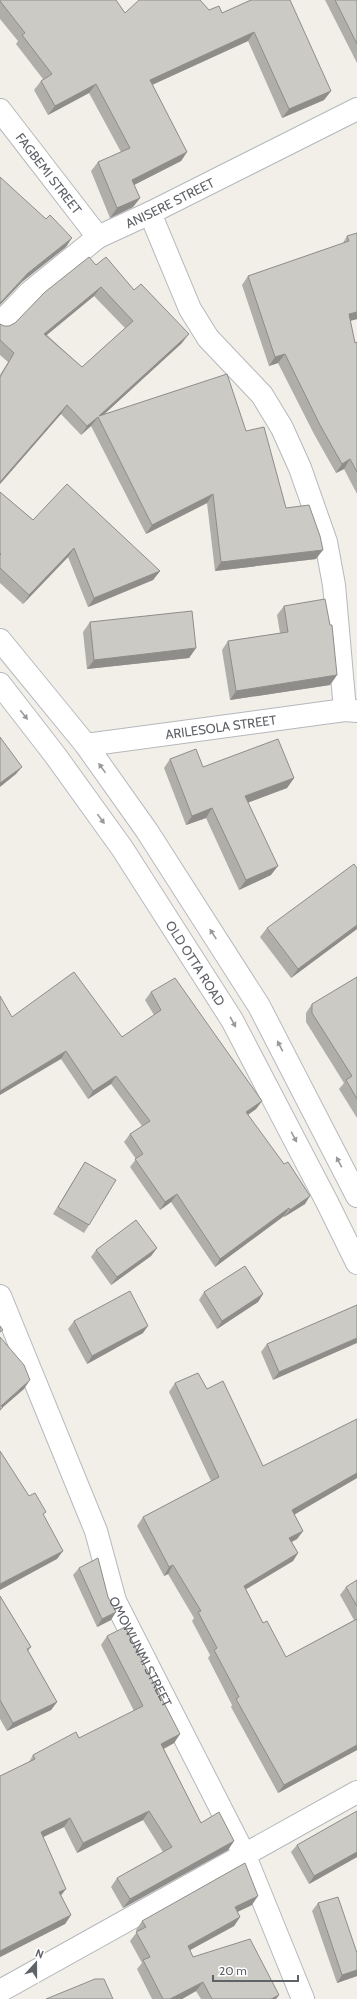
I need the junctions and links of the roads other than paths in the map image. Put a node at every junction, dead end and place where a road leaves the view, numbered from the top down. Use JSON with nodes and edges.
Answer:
{"nodes":[{"id":1,"x":357,"y":109,"type":"edge"},
{"id":2,"x":0,"y":110,"type":"edge"},
{"id":3,"x":150,"y":213,"type":"junction"},
{"id":4,"x":98,"y":237,"type":"junction"},
{"id":5,"x":0,"y":323,"type":"edge"},
{"id":6,"x":0,"y":640,"type":"edge"},
{"id":7,"x":0,"y":684,"type":"edge"},
{"id":8,"x":351,"y":711,"type":"edge"},
{"id":9,"x":86,"y":745,"type":"junction"},
{"id":10,"x":356,"y":1190,"type":"edge"},
{"id":11,"x":357,"y":1263,"type":"edge"},
{"id":12,"x":0,"y":1296,"type":"edge"},
{"id":13,"x":357,"y":1792,"type":"edge"},
{"id":14,"x":245,"y":1856,"type":"junction"},
{"id":15,"x":0,"y":1991,"type":"edge"},
{"id":16,"x":303,"y":1999,"type":"edge"}],
"edges":[{"from":1,"to":3,"type":"street","name":"ANISERE STREET"},
{"from":2,"to":4,"type":"street","name":"FAGBEMI STREET"},
{"from":3,"to":4,"type":"street","name":"ANISERE STREET"},
{"from":3,"to":8,"type":"street"},
{"from":4,"to":5,"type":"street","name":"ANISERE STREET"},
{"from":6,"to":9,"type":"street"},
{"from":7,"to":11,"type":"street","name":"OLD OTTA ROAD","one_way":true},
{"from":8,"to":9,"type":"street","name":"ARILESOLA STREET"},
{"from":10,"to":9,"type":"street","one_way":true},
{"from":12,"to":14,"type":"street","name":"OMOWUNMI STREET"},
{"from":13,"to":14,"type":"street"},
{"from":14,"to":15,"type":"street"},
{"from":14,"to":16,"type":"street","name":"OMOWUNMI STREET"}]}
